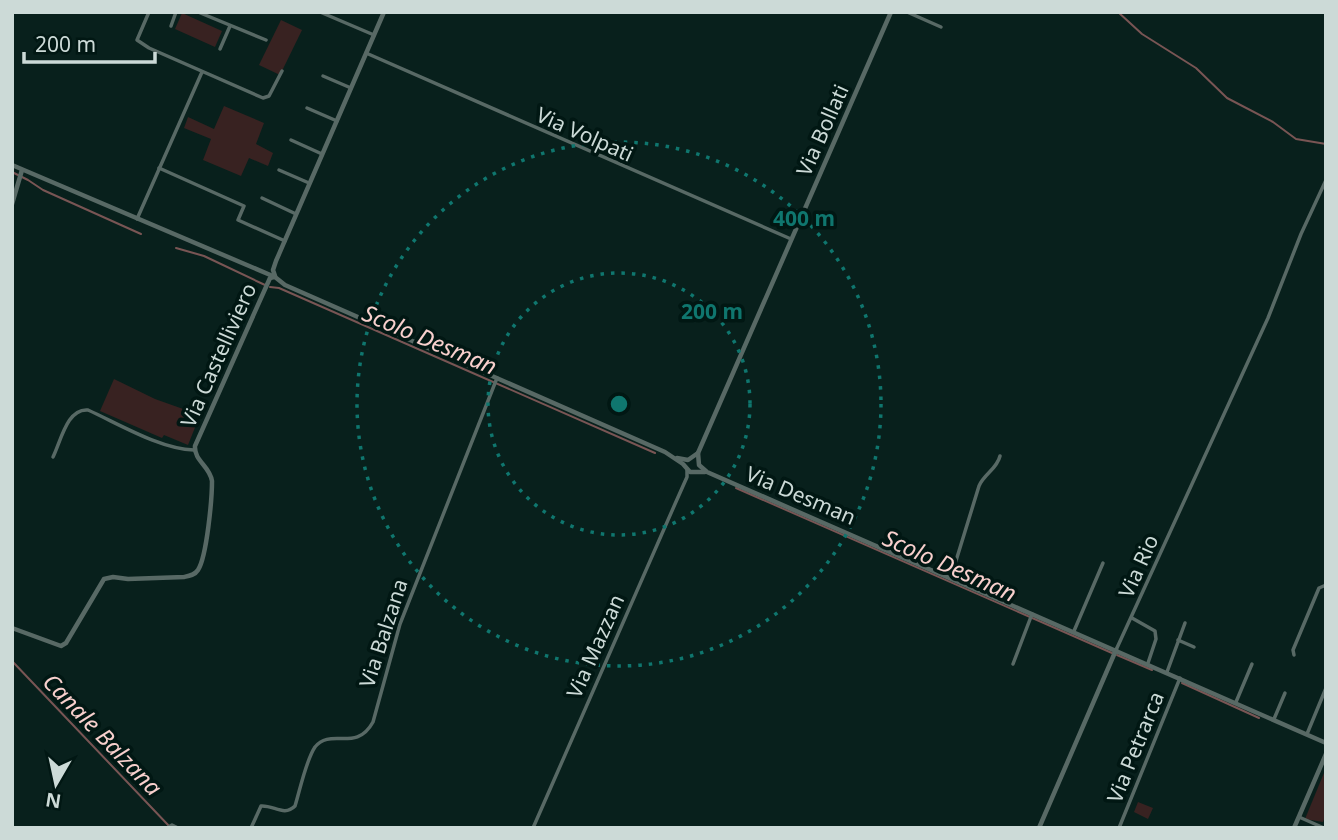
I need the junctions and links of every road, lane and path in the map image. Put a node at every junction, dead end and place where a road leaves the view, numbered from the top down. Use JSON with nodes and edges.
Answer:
{"nodes":[{"id":1,"x":149,"y":12,"type":"edge"},
{"id":2,"x":177,"y":12,"type":"edge"},
{"id":3,"x":198,"y":12,"type":"edge"},
{"id":4,"x":320,"y":12,"type":"edge"},
{"id":5,"x":384,"y":12,"type":"edge"},
{"id":6,"x":891,"y":12,"type":"edge"},
{"id":7,"x":908,"y":12,"type":"edge"},
{"id":8,"x":170,"y":26,"type":"dead end"},
{"id":9,"x":230,"y":26,"type":"junction"},
{"id":10,"x":941,"y":27,"type":"dead end"},
{"id":11,"x":374,"y":35,"type":"junction"},
{"id":12,"x":266,"y":40,"type":"dead end"},
{"id":13,"x":220,"y":49,"type":"dead end"},
{"id":14,"x":366,"y":53,"type":"junction"},
{"id":15,"x":282,"y":71,"type":"dead end"},
{"id":16,"x":202,"y":72,"type":"junction"},
{"id":17,"x":323,"y":76,"type":"dead end"},
{"id":18,"x":351,"y":88,"type":"junction"},
{"id":19,"x":307,"y":108,"type":"dead end"},
{"id":20,"x":337,"y":121,"type":"junction"},
{"id":21,"x":291,"y":140,"type":"dead end"},
{"id":22,"x":322,"y":154,"type":"junction"},
{"id":23,"x":12,"y":165,"type":"edge"},
{"id":24,"x":159,"y":168,"type":"junction"},
{"id":25,"x":279,"y":170,"type":"dead end"},
{"id":26,"x":22,"y":171,"type":"junction"},
{"id":27,"x":1326,"y":180,"type":"edge"},
{"id":28,"x":310,"y":184,"type":"junction"},
{"id":29,"x":262,"y":198,"type":"dead end"},
{"id":30,"x":12,"y":204,"type":"edge"},
{"id":31,"x":296,"y":214,"type":"junction"},
{"id":32,"x":138,"y":219,"type":"junction"},
{"id":33,"x":285,"y":241,"type":"junction"},
{"id":34,"x":791,"y":241,"type":"junction"},
{"id":35,"x":275,"y":277,"type":"junction"},
{"id":36,"x":496,"y":381,"type":"junction"},
{"id":37,"x":194,"y":450,"type":"junction"},
{"id":38,"x":698,"y":453,"type":"junction"},
{"id":39,"x":1000,"y":456,"type":"dead end"},
{"id":40,"x":53,"y":457,"type":"dead end"},
{"id":41,"x":676,"y":458,"type":"junction"},
{"id":42,"x":689,"y":460,"type":"junction"},
{"id":43,"x":698,"y":463,"type":"junction"},
{"id":44,"x":686,"y":468,"type":"junction"},
{"id":45,"x":694,"y":472,"type":"junction"},
{"id":46,"x":707,"y":472,"type":"junction"},
{"id":47,"x":687,"y":477,"type":"junction"},
{"id":48,"x":1103,"y":563,"type":"dead end"},
{"id":49,"x":951,"y":577,"type":"junction"},
{"id":50,"x":1326,"y":585,"type":"edge"},
{"id":51,"x":1031,"y":616,"type":"junction"},
{"id":52,"x":1132,"y":618,"type":"junction"},
{"id":53,"x":1185,"y":623,"type":"dead end"},
{"id":54,"x":12,"y":628,"type":"edge"},
{"id":55,"x":1074,"y":631,"type":"junction"},
{"id":56,"x":1178,"y":640,"type":"junction"},
{"id":57,"x":1194,"y":647,"type":"dead end"},
{"id":58,"x":1115,"y":653,"type":"junction"},
{"id":59,"x":1294,"y":655,"type":"dead end"},
{"id":60,"x":1147,"y":663,"type":"junction"},
{"id":61,"x":1013,"y":664,"type":"dead end"},
{"id":62,"x":1252,"y":664,"type":"dead end"},
{"id":63,"x":1167,"y":672,"type":"junction"},
{"id":64,"x":1180,"y":678,"type":"junction"},
{"id":65,"x":1326,"y":688,"type":"edge"},
{"id":66,"x":1285,"y":693,"type":"dead end"},
{"id":67,"x":1236,"y":702,"type":"junction"},
{"id":68,"x":1274,"y":719,"type":"junction"},
{"id":69,"x":1307,"y":734,"type":"junction"},
{"id":70,"x":1326,"y":743,"type":"edge"},
{"id":71,"x":1326,"y":754,"type":"edge"},
{"id":72,"x":1299,"y":817,"type":"junction"},
{"id":73,"x":168,"y":827,"type":"edge"},
{"id":74,"x":178,"y":828,"type":"edge"},
{"id":75,"x":251,"y":828,"type":"edge"},
{"id":76,"x":533,"y":828,"type":"edge"},
{"id":77,"x":1039,"y":828,"type":"edge"},
{"id":78,"x":1119,"y":828,"type":"edge"},
{"id":79,"x":1294,"y":828,"type":"edge"},
{"id":80,"x":1324,"y":828,"type":"edge"}],
"edges":[{"from":1,"to":16,"type":"street"},
{"from":2,"to":8,"type":"street"},
{"from":3,"to":9,"type":"street"},
{"from":4,"to":11,"type":"street"},
{"from":5,"to":11,"type":"street","name":"Via Castelliviero"},
{"from":6,"to":34,"type":"street","name":"Via Bollati"},
{"from":7,"to":10,"type":"street"},
{"from":9,"to":12,"type":"street"},
{"from":9,"to":13,"type":"street"},
{"from":11,"to":14,"type":"street","name":"Via Castelliviero"},
{"from":14,"to":18,"type":"street","name":"Via Castelliviero"},
{"from":14,"to":34,"type":"street","name":"Via Volpati"},
{"from":15,"to":16,"type":"street"},
{"from":16,"to":24,"type":"street"},
{"from":17,"to":18,"type":"street"},
{"from":18,"to":20,"type":"street","name":"Via Castelliviero"},
{"from":19,"to":20,"type":"street"},
{"from":20,"to":22,"type":"street","name":"Via Castelliviero"},
{"from":21,"to":22,"type":"street"},
{"from":22,"to":28,"type":"street","name":"Via Castelliviero"},
{"from":23,"to":26,"type":"street","name":"Via Desman"},
{"from":24,"to":32,"type":"street"},
{"from":24,"to":33,"type":"street"},
{"from":25,"to":28,"type":"street"},
{"from":26,"to":30,"type":"street"},
{"from":26,"to":32,"type":"street","name":"Via Desman"},
{"from":27,"to":52,"type":"street","name":"Via Rio"},
{"from":28,"to":31,"type":"street","name":"Via Castelliviero"},
{"from":29,"to":31,"type":"street"},
{"from":31,"to":33,"type":"street","name":"Via Castelliviero"},
{"from":32,"to":35,"type":"street","name":"Via Desman"},
{"from":33,"to":35,"type":"street","name":"Via Castelliviero"},
{"from":34,"to":38,"type":"street","name":"Via Bollati"},
{"from":35,"to":36,"type":"street","name":"Via Desman"},
{"from":35,"to":37,"type":"street","name":"Via Castelliviero"},
{"from":36,"to":41,"type":"street","name":"Via Desman"},
{"from":36,"to":75,"type":"street","name":"Via Balzana"},
{"from":37,"to":40,"type":"street","name":"Via Castelliviero"},
{"from":37,"to":54,"type":"street","name":"Via Castelliviero"},
{"from":38,"to":42,"type":"street","name":"Via Bollati"},
{"from":38,"to":43,"type":"street","name":"Via Bollati"},
{"from":39,"to":49,"type":"street"},
{"from":41,"to":42,"type":"street","name":"Via Desman"},
{"from":41,"to":44,"type":"street","name":"Via Desman"},
{"from":42,"to":43,"type":"street","name":"Via Desman"},
{"from":42,"to":44,"type":"street"},
{"from":43,"to":45,"type":"street"},
{"from":43,"to":46,"type":"street","name":"Via Desman"},
{"from":44,"to":45,"type":"street","name":"Via Desman"},
{"from":44,"to":47,"type":"street","name":"Via Mazzan"},
{"from":45,"to":46,"type":"street","name":"Via Desman"},
{"from":45,"to":47,"type":"street","name":"Via Mazzan"},
{"from":46,"to":49,"type":"street","name":"Via Desman"},
{"from":47,"to":76,"type":"street","name":"Via Mazzan"},
{"from":48,"to":55,"type":"street"},
{"from":49,"to":51,"type":"street","name":"Via Desman"},
{"from":50,"to":59,"type":"street"},
{"from":51,"to":55,"type":"street","name":"Via Desman"},
{"from":51,"to":61,"type":"street"},
{"from":52,"to":58,"type":"street","name":"Via Rio"},
{"from":52,"to":60,"type":"street"},
{"from":53,"to":56,"type":"street"},
{"from":55,"to":58,"type":"street","name":"Via Desman"},
{"from":56,"to":57,"type":"street"},
{"from":56,"to":63,"type":"street"},
{"from":58,"to":60,"type":"street","name":"Via Desman"},
{"from":58,"to":77,"type":"street","name":"Via Rio"},
{"from":60,"to":63,"type":"street","name":"Via Desman"},
{"from":62,"to":67,"type":"street"},
{"from":63,"to":64,"type":"street","name":"Via Desman"},
{"from":64,"to":67,"type":"street","name":"Via Desman"},
{"from":64,"to":78,"type":"street","name":"Via Petrarca"},
{"from":65,"to":69,"type":"street"},
{"from":66,"to":68,"type":"street"},
{"from":67,"to":68,"type":"street","name":"Via Desman"},
{"from":68,"to":69,"type":"street","name":"Via Desman"},
{"from":69,"to":70,"type":"street","name":"Via Desman"},
{"from":71,"to":72,"type":"street"},
{"from":72,"to":79,"type":"street"},
{"from":72,"to":80,"type":"street"},
{"from":73,"to":74,"type":"street"}]}
